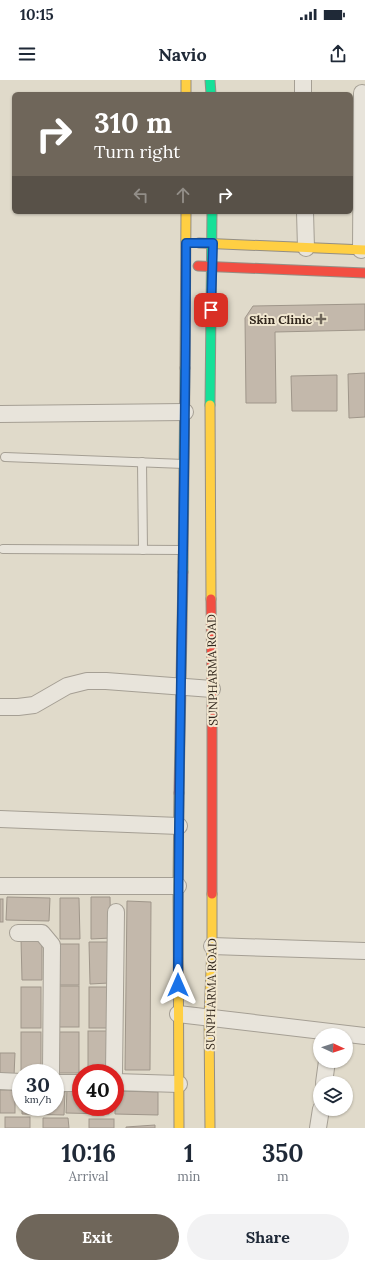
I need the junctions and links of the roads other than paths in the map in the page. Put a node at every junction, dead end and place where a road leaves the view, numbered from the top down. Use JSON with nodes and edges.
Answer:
{"nodes":[{"id":1,"x":186,"y":80,"type":"edge"},
{"id":2,"x":210,"y":80,"type":"edge"},
{"id":3,"x":186,"y":92,"type":"edge"},
{"id":4,"x":211,"y":92,"type":"edge"},
{"id":5,"x":362,"y":93,"type":"dead end"},
{"id":6,"x":186,"y":214,"type":"edge"},
{"id":7,"x":212,"y":214,"type":"edge"},
{"id":8,"x":305,"y":214,"type":"edge"},
{"id":9,"x":186,"y":243,"type":"junction"},
{"id":10,"x":213,"y":243,"type":"junction"},
{"id":11,"x":306,"y":248,"type":"junction"},
{"id":12,"x":363,"y":250,"type":"edge"},
{"id":13,"x":186,"y":266,"type":"junction"},
{"id":14,"x":212,"y":266,"type":"junction"},
{"id":15,"x":365,"y":273,"type":"edge"},
{"id":16,"x":185,"y":412,"type":"junction"},
{"id":17,"x":0,"y":414,"type":"edge"},
{"id":18,"x":5,"y":457,"type":"dead end"},
{"id":19,"x":142,"y":462,"type":"junction"},
{"id":20,"x":184,"y":464,"type":"junction"},
{"id":21,"x":3,"y":549,"type":"dead end"},
{"id":22,"x":143,"y":550,"type":"junction"},
{"id":23,"x":183,"y":550,"type":"junction"},
{"id":24,"x":182,"y":687,"type":"junction"},
{"id":25,"x":212,"y":689,"type":"junction"},
{"id":26,"x":0,"y":707,"type":"edge"},
{"id":27,"x":0,"y":819,"type":"edge"},
{"id":28,"x":179,"y":826,"type":"junction"},
{"id":29,"x":0,"y":886,"type":"edge"},
{"id":30,"x":178,"y":886,"type":"junction"},
{"id":31,"x":116,"y":912,"type":"dead end"},
{"id":32,"x":18,"y":933,"type":"dead end"},
{"id":33,"x":212,"y":946,"type":"junction"},
{"id":34,"x":365,"y":951,"type":"edge"},
{"id":35,"x":178,"y":1014,"type":"junction"},
{"id":36,"x":209,"y":1017,"type":"junction"},
{"id":37,"x":313,"y":1031,"type":"edge"},
{"id":38,"x":353,"y":1035,"type":"edge"},
{"id":39,"x":365,"y":1036,"type":"edge"},
{"id":40,"x":51,"y":1064,"type":"edge"},
{"id":41,"x":114,"y":1064,"type":"edge"},
{"id":42,"x":0,"y":1081,"type":"edge"},
{"id":43,"x":12,"y":1082,"type":"edge"},
{"id":44,"x":124,"y":1082,"type":"edge"},
{"id":45,"x":179,"y":1084,"type":"junction"},
{"id":46,"x":320,"y":1116,"type":"edge"},
{"id":47,"x":179,"y":1128,"type":"edge"},
{"id":48,"x":210,"y":1128,"type":"edge"},
{"id":49,"x":318,"y":1128,"type":"edge"}],
"edges":[{"from":1,"to":3,"type":"street"},
{"from":2,"to":4,"type":"street"},
{"from":5,"to":12,"type":"street"},
{"from":6,"to":9,"type":"street"},
{"from":7,"to":10,"type":"street","name":"SUNPHARMA ROAD"},
{"from":8,"to":11,"type":"street"},
{"from":9,"to":10,"type":"street"},
{"from":9,"to":13,"type":"street"},
{"from":10,"to":11,"type":"street"},
{"from":10,"to":14,"type":"street","name":"SUNPHARMA ROAD"},
{"from":11,"to":12,"type":"street"},
{"from":13,"to":14,"type":"street"},
{"from":13,"to":16,"type":"street"},
{"from":14,"to":15,"type":"street"},
{"from":14,"to":25,"type":"street","name":"SUNPHARMA ROAD"},
{"from":16,"to":17,"type":"street"},
{"from":16,"to":20,"type":"street"},
{"from":18,"to":19,"type":"lane"},
{"from":19,"to":20,"type":"lane"},
{"from":19,"to":22,"type":"lane"},
{"from":20,"to":23,"type":"street"},
{"from":21,"to":22,"type":"lane"},
{"from":22,"to":23,"type":"lane"},
{"from":23,"to":24,"type":"street"},
{"from":24,"to":25,"type":"street"},
{"from":24,"to":26,"type":"street"},
{"from":24,"to":28,"type":"street"},
{"from":25,"to":33,"type":"street","name":"SUNPHARMA ROAD"},
{"from":27,"to":28,"type":"street"},
{"from":28,"to":30,"type":"street"},
{"from":29,"to":30,"type":"street"},
{"from":30,"to":35,"type":"street"},
{"from":31,"to":41,"type":"street"},
{"from":32,"to":40,"type":"street"},
{"from":33,"to":34,"type":"street"},
{"from":33,"to":36,"type":"street","name":"SUNPHARMA ROAD"},
{"from":35,"to":36,"type":"street"},
{"from":35,"to":45,"type":"street"},
{"from":36,"to":37,"type":"street"},
{"from":36,"to":48,"type":"street","name":"SUNPHARMA ROAD"},
{"from":38,"to":39,"type":"street"},
{"from":42,"to":43,"type":"street"},
{"from":44,"to":45,"type":"street"},
{"from":45,"to":47,"type":"street"},
{"from":46,"to":49,"type":"street"}]}
